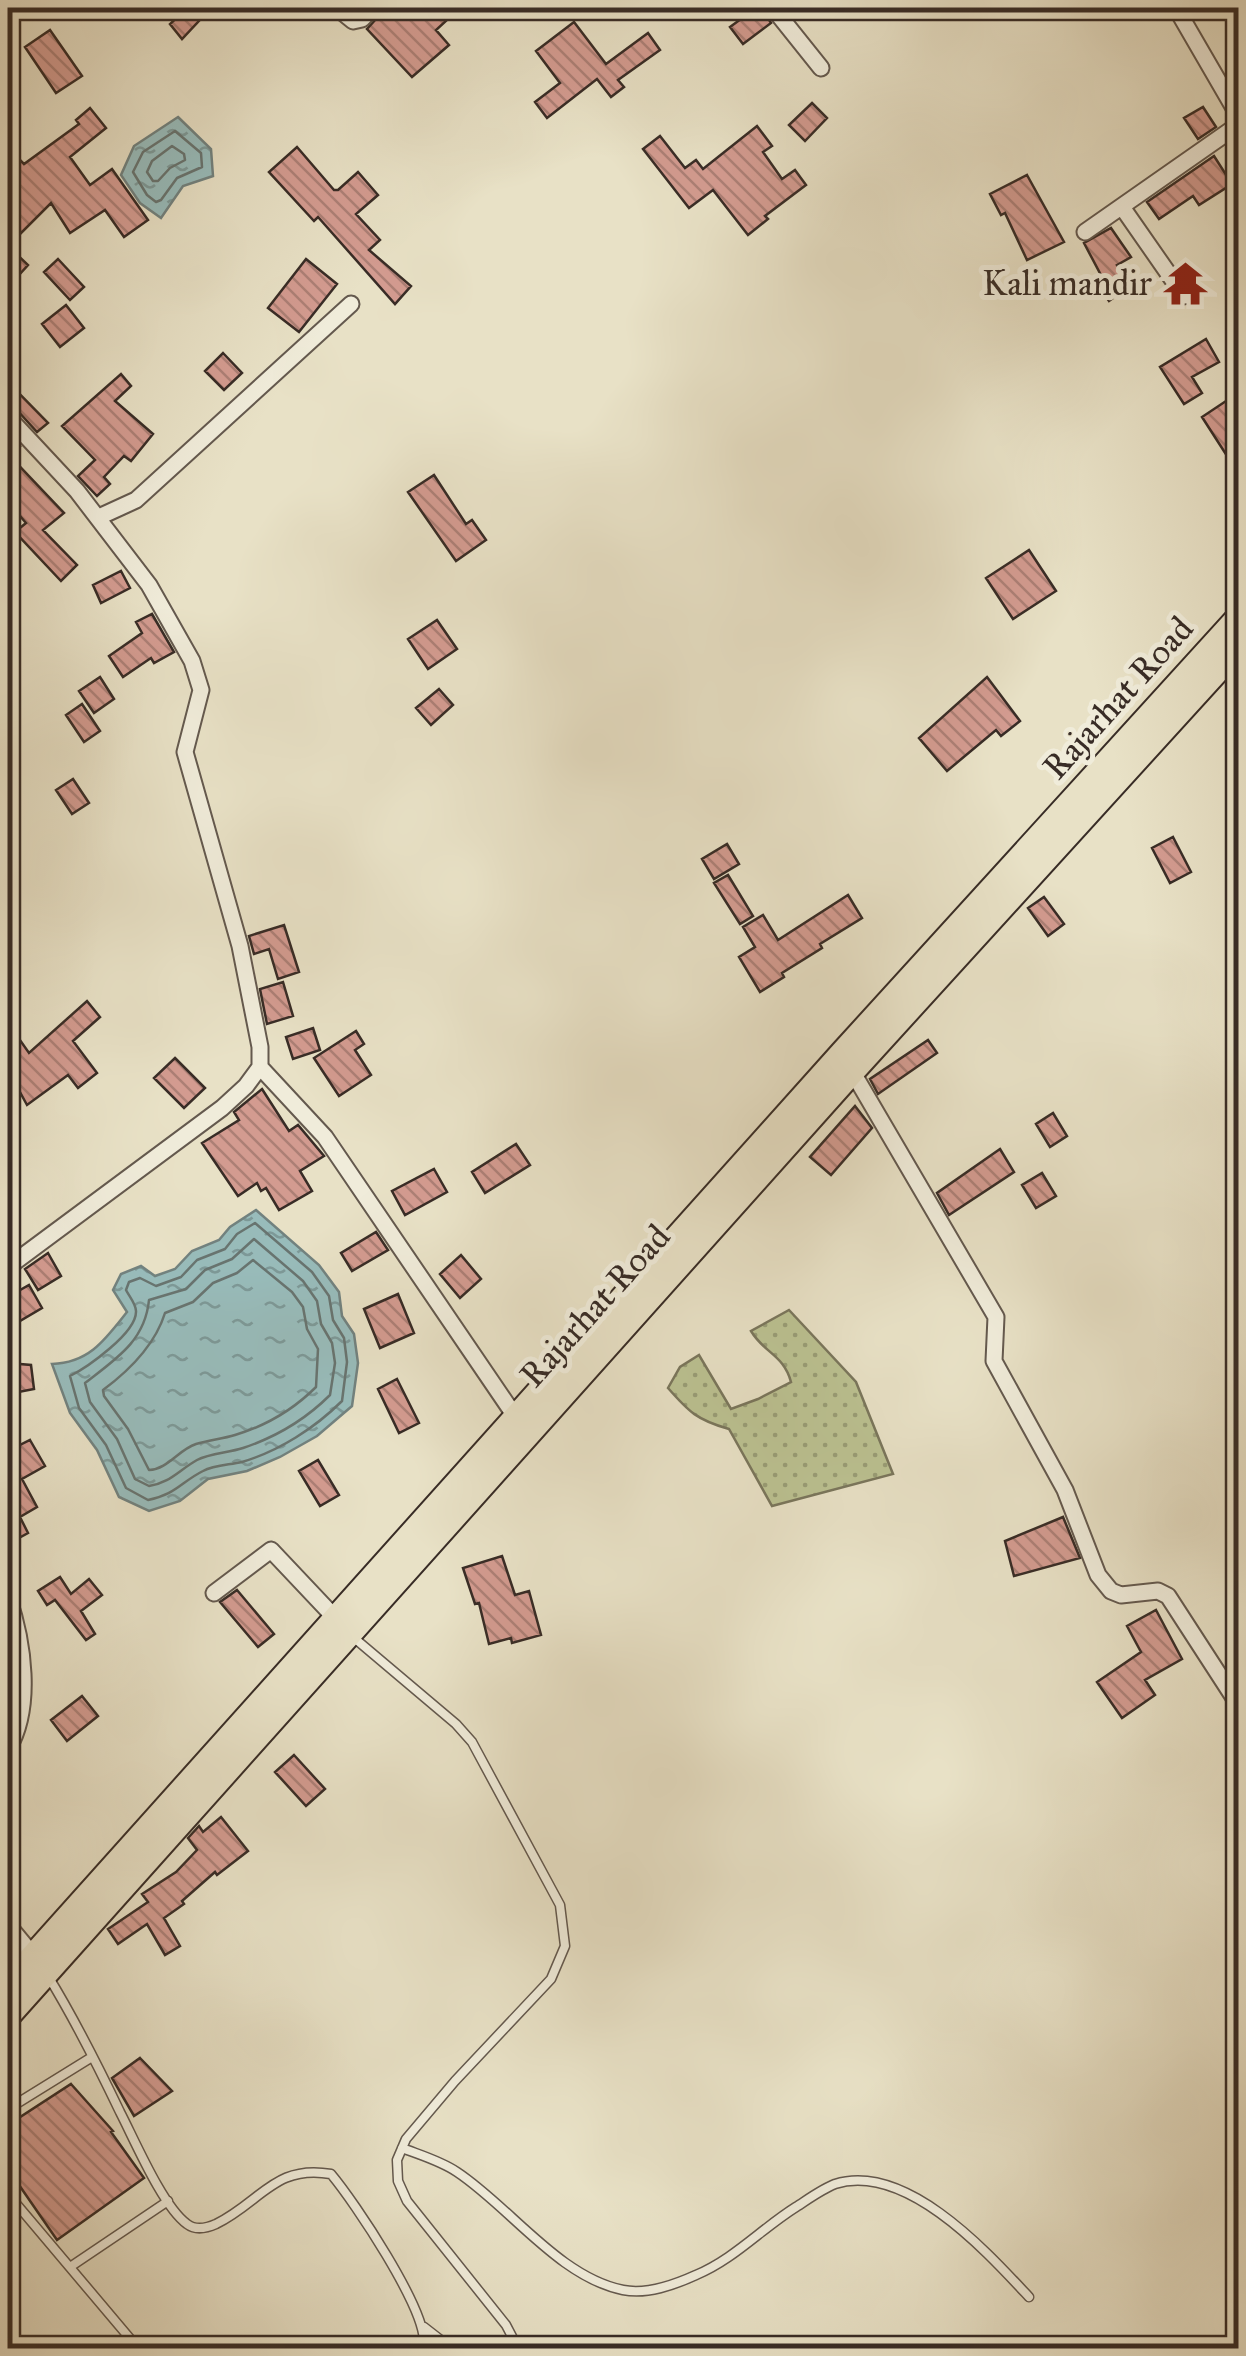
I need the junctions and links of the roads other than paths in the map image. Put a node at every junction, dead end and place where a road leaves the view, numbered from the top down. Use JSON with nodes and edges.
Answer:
{"nodes":[{"id":1,"x":338,"y":8,"type":"edge"},
{"id":2,"x":373,"y":8,"type":"edge"},
{"id":3,"x":773,"y":8,"type":"edge"},
{"id":4,"x":1176,"y":8,"type":"edge"},
{"id":5,"x":821,"y":68,"type":"dead end"},
{"id":6,"x":1238,"y":115,"type":"edge"},
{"id":7,"x":1238,"y":125,"type":"edge"},
{"id":8,"x":1122,"y":207,"type":"junction"},
{"id":9,"x":1086,"y":232,"type":"dead end"},
{"id":10,"x":1184,"y":296,"type":"dead end"},
{"id":11,"x":352,"y":304,"type":"dead end"},
{"id":12,"x":8,"y":418,"type":"edge"},
{"id":13,"x":99,"y":518,"type":"junction"},
{"id":14,"x":1238,"y":619,"type":"edge"},
{"id":15,"x":1238,"y":647,"type":"edge"},
{"id":16,"x":260,"y":1066,"type":"junction"},
{"id":17,"x":852,"y":1072,"type":"junction"},
{"id":18,"x":8,"y":1267,"type":"edge"},
{"id":19,"x":522,"y":1427,"type":"junction"},
{"id":20,"x":214,"y":1593,"type":"dead end"},
{"id":21,"x":8,"y":1597,"type":"edge"},
{"id":22,"x":344,"y":1627,"type":"junction"},
{"id":23,"x":1238,"y":1704,"type":"edge"},
{"id":24,"x":8,"y":1749,"type":"edge"},
{"id":25,"x":8,"y":1924,"type":"edge"},
{"id":26,"x":40,"y":1964,"type":"junction"},
{"id":27,"x":8,"y":1986,"type":"edge"},
{"id":28,"x":8,"y":2014,"type":"edge"},
{"id":29,"x":92,"y":2057,"type":"junction"},
{"id":30,"x":8,"y":2109,"type":"edge"},
{"id":31,"x":402,"y":2148,"type":"junction"},
{"id":32,"x":8,"y":2194,"type":"edge"},
{"id":33,"x":168,"y":2201,"type":"junction"},
{"id":34,"x":70,"y":2266,"type":"junction"},
{"id":35,"x":1030,"y":2297,"type":"dead end"},
{"id":36,"x":424,"y":2327,"type":"junction"},
{"id":37,"x":138,"y":2348,"type":"edge"},
{"id":38,"x":213,"y":2348,"type":"edge"},
{"id":39,"x":288,"y":2348,"type":"edge"},
{"id":40,"x":416,"y":2348,"type":"edge"},
{"id":41,"x":451,"y":2348,"type":"edge"},
{"id":42,"x":518,"y":2348,"type":"edge"}],
"edges":[{"from":1,"to":2,"type":"street"},
{"from":3,"to":5,"type":"street"},
{"from":4,"to":6,"type":"street"},
{"from":7,"to":8,"type":"street"},
{"from":8,"to":9,"type":"street"},
{"from":8,"to":10,"type":"street"},
{"from":11,"to":13,"type":"street"},
{"from":12,"to":13,"type":"street"},
{"from":13,"to":16,"type":"street"},
{"from":14,"to":19,"type":"main road","name":"Rajarhat Road"},
{"from":15,"to":17,"type":"main road","name":"Rajarhat Road"},
{"from":16,"to":18,"type":"street"},
{"from":16,"to":19,"type":"street"},
{"from":17,"to":19,"type":"main road","name":"Rajarhat Road"},
{"from":17,"to":23,"type":"street"},
{"from":19,"to":22,"type":"main road","name":"Rajarhat Road"},
{"from":20,"to":22,"type":"street"},
{"from":21,"to":24,"type":"street"},
{"from":22,"to":26,"type":"main road","name":"Rajarhat Road"},
{"from":22,"to":31,"type":"lane"},
{"from":25,"to":26,"type":"street"},
{"from":26,"to":27,"type":"main road","name":"Rajarhat Road"},
{"from":26,"to":28,"type":"main road","name":"Rajarhat Road"},
{"from":26,"to":29,"type":"lane"},
{"from":29,"to":30,"type":"lane"},
{"from":29,"to":33,"type":"lane"},
{"from":31,"to":35,"type":"lane"},
{"from":31,"to":42,"type":"lane"},
{"from":32,"to":34,"type":"lane"},
{"from":33,"to":34,"type":"lane"},
{"from":33,"to":36,"type":"lane"},
{"from":34,"to":37,"type":"lane"},
{"from":36,"to":40,"type":"lane"},
{"from":36,"to":41,"type":"lane"},
{"from":38,"to":39,"type":"lane"}]}
